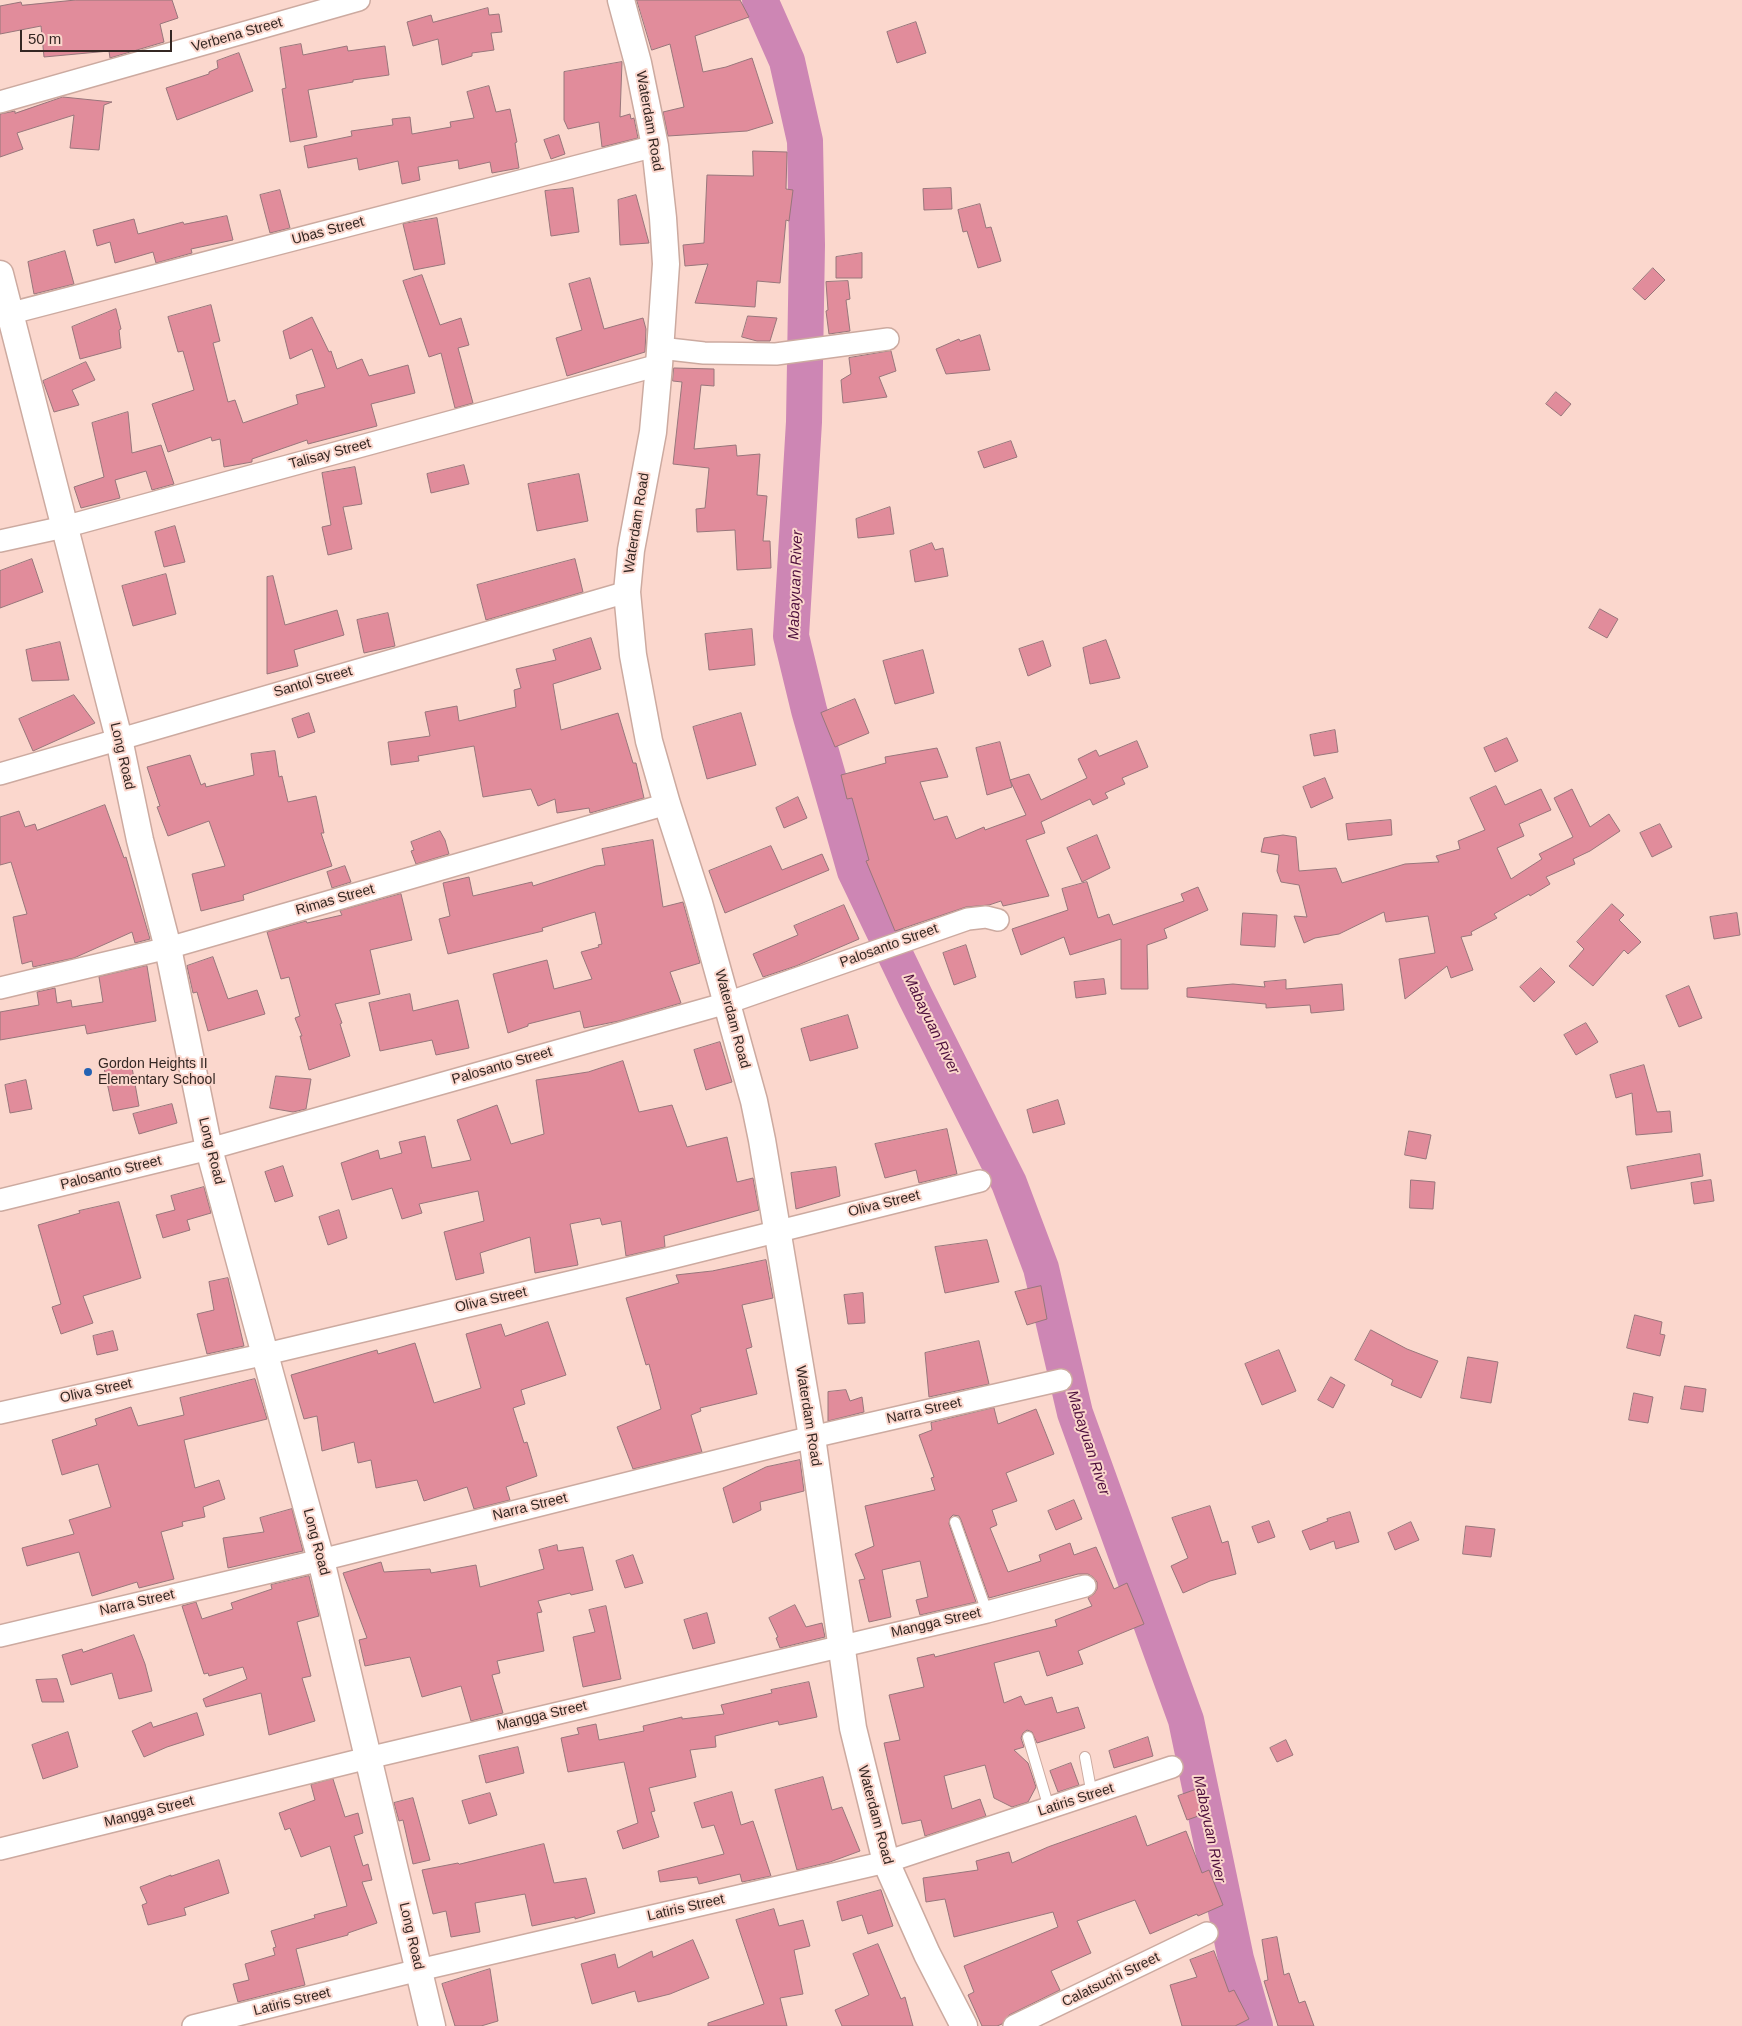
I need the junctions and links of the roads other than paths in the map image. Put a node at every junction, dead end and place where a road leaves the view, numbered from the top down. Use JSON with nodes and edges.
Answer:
{"nodes":[{"id":1,"x":359,"y":0,"type":"edge"},
{"id":2,"x":621,"y":0,"type":"edge"},
{"id":3,"x":0,"y":102,"type":"edge"},
{"id":4,"x":656,"y":146,"type":"junction"},
{"id":5,"x":0,"y":274,"type":"edge"},
{"id":6,"x":5,"y":315,"type":"edge"},
{"id":7,"x":888,"y":339,"type":"dead end"},
{"id":8,"x":660,"y":357,"type":"junction"},
{"id":9,"x":64,"y":527,"type":"junction"},
{"id":10,"x":0,"y":541,"type":"edge"},
{"id":11,"x":627,"y":592,"type":"junction"},
{"id":12,"x":119,"y":739,"type":"junction"},
{"id":13,"x":0,"y":774,"type":"edge"},
{"id":14,"x":667,"y":804,"type":"junction"},
{"id":15,"x":998,"y":920,"type":"dead end"},
{"id":16,"x":168,"y":948,"type":"junction"},
{"id":17,"x":0,"y":988,"type":"edge"},
{"id":18,"x":727,"y":1003,"type":"junction"},
{"id":19,"x":209,"y":1149,"type":"junction"},
{"id":20,"x":980,"y":1181,"type":"dead end"},
{"id":21,"x":0,"y":1200,"type":"edge"},
{"id":22,"x":778,"y":1230,"type":"junction"},
{"id":23,"x":266,"y":1354,"type":"junction"},
{"id":24,"x":1061,"y":1380,"type":"dead end"},
{"id":25,"x":0,"y":1413,"type":"edge"},
{"id":26,"x":812,"y":1436,"type":"junction"},
{"id":27,"x":955,"y":1522,"type":"dead end"},
{"id":28,"x":321,"y":1560,"type":"junction"},
{"id":29,"x":1085,"y":1586,"type":"dead end"},
{"id":30,"x":987,"y":1612,"type":"junction"},
{"id":31,"x":0,"y":1636,"type":"edge"},
{"id":32,"x":842,"y":1645,"type":"junction"},
{"id":33,"x":1028,"y":1737,"type":"dead end"},
{"id":34,"x":1084,"y":1757,"type":"dead end"},
{"id":35,"x":368,"y":1758,"type":"junction"},
{"id":36,"x":1172,"y":1767,"type":"dead end"},
{"id":37,"x":1092,"y":1795,"type":"junction"},
{"id":38,"x":1048,"y":1808,"type":"junction"},
{"id":39,"x":0,"y":1849,"type":"edge"},
{"id":40,"x":886,"y":1862,"type":"junction"},
{"id":41,"x":1207,"y":1933,"type":"dead end"},
{"id":42,"x":419,"y":1970,"type":"junction"},
{"id":43,"x":193,"y":2026,"type":"edge"},
{"id":44,"x":432,"y":2026,"type":"edge"},
{"id":45,"x":964,"y":2026,"type":"edge"},
{"id":46,"x":1014,"y":2026,"type":"edge"}],
"edges":[{"from":1,"to":3,"type":"street","name":"Verbena Street"},
{"from":2,"to":4,"type":"street","name":"Waterdam Road"},
{"from":4,"to":6,"type":"street","name":"Ubas Street"},
{"from":4,"to":8,"type":"street","name":"Waterdam Road"},
{"from":5,"to":6,"type":"street","name":"Long Road"},
{"from":6,"to":9,"type":"street","name":"Long Road"},
{"from":7,"to":8,"type":"street"},
{"from":8,"to":9,"type":"street","name":"Talisay Street"},
{"from":8,"to":11,"type":"street","name":"Waterdam Road"},
{"from":9,"to":10,"type":"street","name":"Talisay Street"},
{"from":9,"to":12,"type":"street","name":"Long Road"},
{"from":11,"to":12,"type":"street","name":"Santol Street"},
{"from":11,"to":14,"type":"street","name":"Waterdam Road"},
{"from":12,"to":13,"type":"street","name":"Santol Street"},
{"from":12,"to":16,"type":"street","name":"Long Road"},
{"from":14,"to":16,"type":"street","name":"Rimas Street"},
{"from":14,"to":18,"type":"street","name":"Waterdam Road"},
{"from":15,"to":18,"type":"street","name":"Palosanto Street"},
{"from":16,"to":17,"type":"street","name":"Rimas Street"},
{"from":16,"to":19,"type":"street","name":"Long Road"},
{"from":18,"to":19,"type":"street","name":"Palosanto Street"},
{"from":18,"to":22,"type":"street","name":"Waterdam Road"},
{"from":19,"to":21,"type":"street","name":"Palosanto Street"},
{"from":19,"to":23,"type":"street","name":"Long Road"},
{"from":20,"to":22,"type":"street","name":"Oliva Street"},
{"from":22,"to":23,"type":"street","name":"Oliva Street"},
{"from":22,"to":26,"type":"street","name":"Waterdam Road"},
{"from":23,"to":25,"type":"street","name":"Oliva Street"},
{"from":23,"to":28,"type":"street","name":"Long Road"},
{"from":24,"to":26,"type":"street","name":"Narra Street"},
{"from":26,"to":28,"type":"street","name":"Narra Street"},
{"from":26,"to":32,"type":"street","name":"Waterdam Road"},
{"from":27,"to":30,"type":"lane"},
{"from":28,"to":31,"type":"street","name":"Narra Street"},
{"from":28,"to":35,"type":"street","name":"Long Road"},
{"from":29,"to":30,"type":"street","name":"Mangga Street"},
{"from":30,"to":32,"type":"street","name":"Mangga Street"},
{"from":32,"to":35,"type":"street","name":"Mangga Street"},
{"from":32,"to":40,"type":"street","name":"Waterdam Road"},
{"from":33,"to":38,"type":"lane"},
{"from":34,"to":37,"type":"lane"},
{"from":35,"to":39,"type":"street","name":"Mangga Street"},
{"from":35,"to":42,"type":"street","name":"Long Road"},
{"from":36,"to":37,"type":"street","name":"Latiris Street"},
{"from":37,"to":38,"type":"street","name":"Latiris Street"},
{"from":38,"to":40,"type":"street","name":"Latiris Street"},
{"from":40,"to":42,"type":"street","name":"Latiris Street"},
{"from":40,"to":45,"type":"street","name":"Waterdam Road"},
{"from":41,"to":46,"type":"street","name":"Calatsuchi Street"},
{"from":42,"to":43,"type":"street","name":"Latiris Street"},
{"from":42,"to":44,"type":"street","name":"Long Road"}]}
